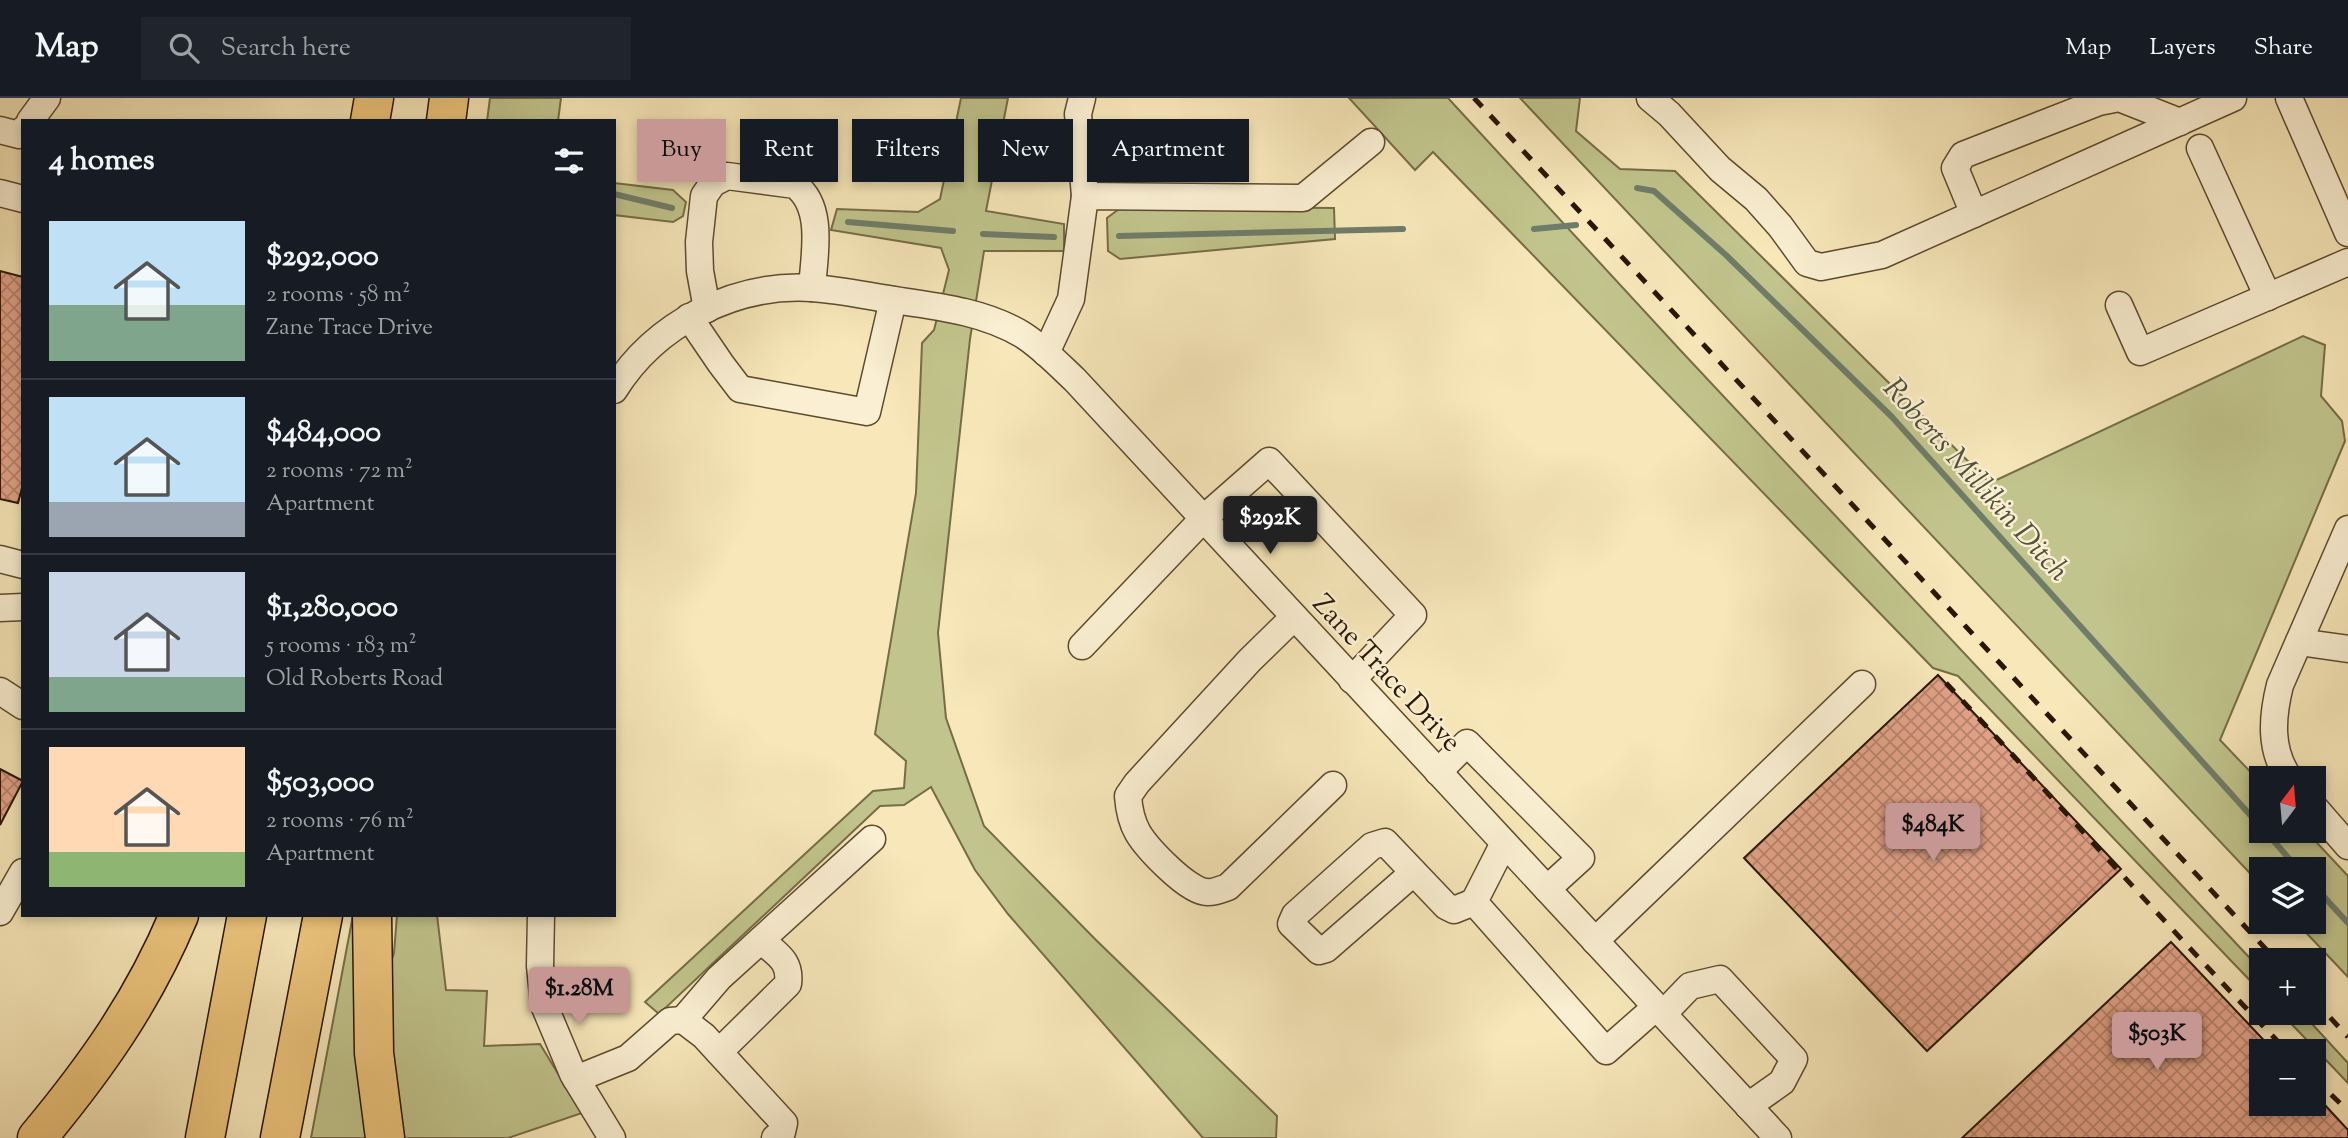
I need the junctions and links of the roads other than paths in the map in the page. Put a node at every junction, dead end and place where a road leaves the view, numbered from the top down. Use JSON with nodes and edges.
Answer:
{"nodes":[{"id":1,"x":47,"y":98,"type":"edge"},
{"id":2,"x":374,"y":98,"type":"edge"},
{"id":3,"x":449,"y":98,"type":"edge"},
{"id":4,"x":463,"y":98,"type":"edge"},
{"id":5,"x":1082,"y":98,"type":"edge"},
{"id":6,"x":1650,"y":98,"type":"edge"},
{"id":7,"x":2233,"y":98,"type":"edge"},
{"id":8,"x":2289,"y":98,"type":"edge"},
{"id":9,"x":31,"y":119,"type":"edge"},
{"id":10,"x":370,"y":119,"type":"edge"},
{"id":11,"x":446,"y":119,"type":"edge"},
{"id":12,"x":462,"y":119,"type":"edge"},
{"id":13,"x":2180,"y":122,"type":"junction"},
{"id":14,"x":0,"y":130,"type":"edge"},
{"id":15,"x":21,"y":132,"type":"edge"},
{"id":16,"x":1371,"y":142,"type":"dead end"},
{"id":17,"x":2200,"y":148,"type":"dead end"},
{"id":18,"x":0,"y":193,"type":"edge"},
{"id":19,"x":1085,"y":196,"type":"junction"},
{"id":20,"x":21,"y":198,"type":"edge"},
{"id":21,"x":1974,"y":214,"type":"junction"},
{"id":22,"x":2348,"y":233,"type":"edge"},
{"id":23,"x":2348,"y":262,"type":"edge"},
{"id":24,"x":812,"y":288,"type":"junction"},
{"id":25,"x":2268,"y":297,"type":"junction"},
{"id":26,"x":893,"y":300,"type":"junction"},
{"id":27,"x":2119,"y":305,"type":"dead end"},
{"id":28,"x":698,"y":313,"type":"junction"},
{"id":29,"x":1046,"y":354,"type":"junction"},
{"id":30,"x":616,"y":387,"type":"edge"},
{"id":31,"x":1203,"y":519,"type":"junction"},
{"id":32,"x":2348,"y":529,"type":"edge"},
{"id":33,"x":0,"y":559,"type":"edge"},
{"id":34,"x":21,"y":564,"type":"edge"},
{"id":35,"x":21,"y":607,"type":"edge"},
{"id":36,"x":0,"y":608,"type":"edge"},
{"id":37,"x":1294,"y":617,"type":"junction"},
{"id":38,"x":2299,"y":642,"type":"junction"},
{"id":39,"x":1082,"y":646,"type":"dead end"},
{"id":40,"x":2348,"y":649,"type":"edge"},
{"id":41,"x":1352,"y":680,"type":"junction"},
{"id":42,"x":1862,"y":684,"type":"dead end"},
{"id":43,"x":0,"y":691,"type":"edge"},
{"id":44,"x":21,"y":705,"type":"edge"},
{"id":45,"x":2284,"y":766,"type":"edge"},
{"id":46,"x":1438,"y":772,"type":"junction"},
{"id":47,"x":1333,"y":785,"type":"dead end"},
{"id":48,"x":2326,"y":821,"type":"edge"},
{"id":49,"x":873,"y":839,"type":"dead end"},
{"id":50,"x":1504,"y":843,"type":"junction"},
{"id":51,"x":2348,"y":846,"type":"edge"},
{"id":52,"x":1413,"y":873,"type":"junction"},
{"id":53,"x":21,"y":875,"type":"edge"},
{"id":54,"x":1547,"y":890,"type":"junction"},
{"id":55,"x":1474,"y":902,"type":"junction"},
{"id":56,"x":0,"y":912,"type":"edge"},
{"id":57,"x":178,"y":917,"type":"edge"},
{"id":58,"x":247,"y":917,"type":"edge"},
{"id":59,"x":323,"y":917,"type":"edge"},
{"id":60,"x":372,"y":917,"type":"edge"},
{"id":61,"x":541,"y":917,"type":"edge"},
{"id":62,"x":761,"y":940,"type":"junction"},
{"id":63,"x":1595,"y":941,"type":"junction"},
{"id":64,"x":1660,"y":1010,"type":"junction"},
{"id":65,"x":683,"y":1020,"type":"junction"},
{"id":66,"x":719,"y":1052,"type":"junction"},
{"id":67,"x":576,"y":1079,"type":"junction"},
{"id":68,"x":1748,"y":1106,"type":"junction"},
{"id":69,"x":37,"y":1138,"type":"edge"},
{"id":70,"x":205,"y":1138,"type":"edge"},
{"id":71,"x":280,"y":1138,"type":"edge"},
{"id":72,"x":385,"y":1138,"type":"edge"},
{"id":73,"x":612,"y":1138,"type":"edge"},
{"id":74,"x":775,"y":1138,"type":"edge"},
{"id":75,"x":1778,"y":1138,"type":"edge"}],
"edges":[{"from":1,"to":9,"type":"street"},
{"from":2,"to":10,"type":"highway"},
{"from":3,"to":11,"type":"highway"},
{"from":4,"to":12,"type":"highway"},
{"from":5,"to":19,"type":"street"},
{"from":6,"to":21,"type":"street"},
{"from":7,"to":13,"type":"street"},
{"from":8,"to":22,"type":"street"},
{"from":13,"to":21,"type":"street"},
{"from":13,"to":21,"type":"street"},
{"from":14,"to":15,"type":"street"},
{"from":16,"to":19,"type":"street"},
{"from":17,"to":25,"type":"street"},
{"from":18,"to":20,"type":"street"},
{"from":19,"to":29,"type":"street"},
{"from":23,"to":25,"type":"street"},
{"from":24,"to":26,"type":"street","name":"Zane Trace Drive"},
{"from":24,"to":28,"type":"street","name":"Zane Trace Drive"},
{"from":24,"to":28,"type":"street"},
{"from":25,"to":27,"type":"street"},
{"from":26,"to":28,"type":"street"},
{"from":26,"to":29,"type":"street","name":"Zane Trace Drive"},
{"from":28,"to":30,"type":"street","name":"Zane Trace Drive"},
{"from":29,"to":31,"type":"street","name":"Zane Trace Drive"},
{"from":31,"to":37,"type":"street","name":"Zane Trace Drive"},
{"from":31,"to":39,"type":"street"},
{"from":31,"to":41,"type":"street"},
{"from":32,"to":38,"type":"street"},
{"from":33,"to":34,"type":"street"},
{"from":35,"to":36,"type":"street"},
{"from":37,"to":41,"type":"street","name":"Zane Trace Drive"},
{"from":37,"to":47,"type":"street"},
{"from":38,"to":40,"type":"street"},
{"from":38,"to":45,"type":"street"},
{"from":41,"to":46,"type":"street","name":"Zane Trace Drive"},
{"from":42,"to":63,"type":"street"},
{"from":43,"to":44,"type":"street"},
{"from":46,"to":50,"type":"street","name":"Zane Trace Drive"},
{"from":46,"to":54,"type":"street"},
{"from":48,"to":51,"type":"street"},
{"from":49,"to":62,"type":"street"},
{"from":50,"to":54,"type":"street","name":"Zane Trace Drive"},
{"from":50,"to":55,"type":"street"},
{"from":52,"to":52,"type":"street"},
{"from":52,"to":55,"type":"street"},
{"from":53,"to":56,"type":"street"},
{"from":54,"to":63,"type":"street","name":"Zane Trace Drive"},
{"from":55,"to":64,"type":"street"},
{"from":57,"to":69,"type":"highway"},
{"from":58,"to":70,"type":"highway"},
{"from":59,"to":71,"type":"highway"},
{"from":60,"to":72,"type":"highway"},
{"from":61,"to":67,"type":"street"},
{"from":62,"to":65,"type":"street"},
{"from":62,"to":66,"type":"street"},
{"from":63,"to":64,"type":"street","name":"Zane Trace Drive"},
{"from":64,"to":68,"type":"street","name":"Zane Trace Drive"},
{"from":64,"to":68,"type":"street"},
{"from":65,"to":66,"type":"street"},
{"from":65,"to":67,"type":"street"},
{"from":66,"to":74,"type":"street"},
{"from":67,"to":73,"type":"street"},
{"from":68,"to":75,"type":"street","name":"Zane Trace Drive"}]}
